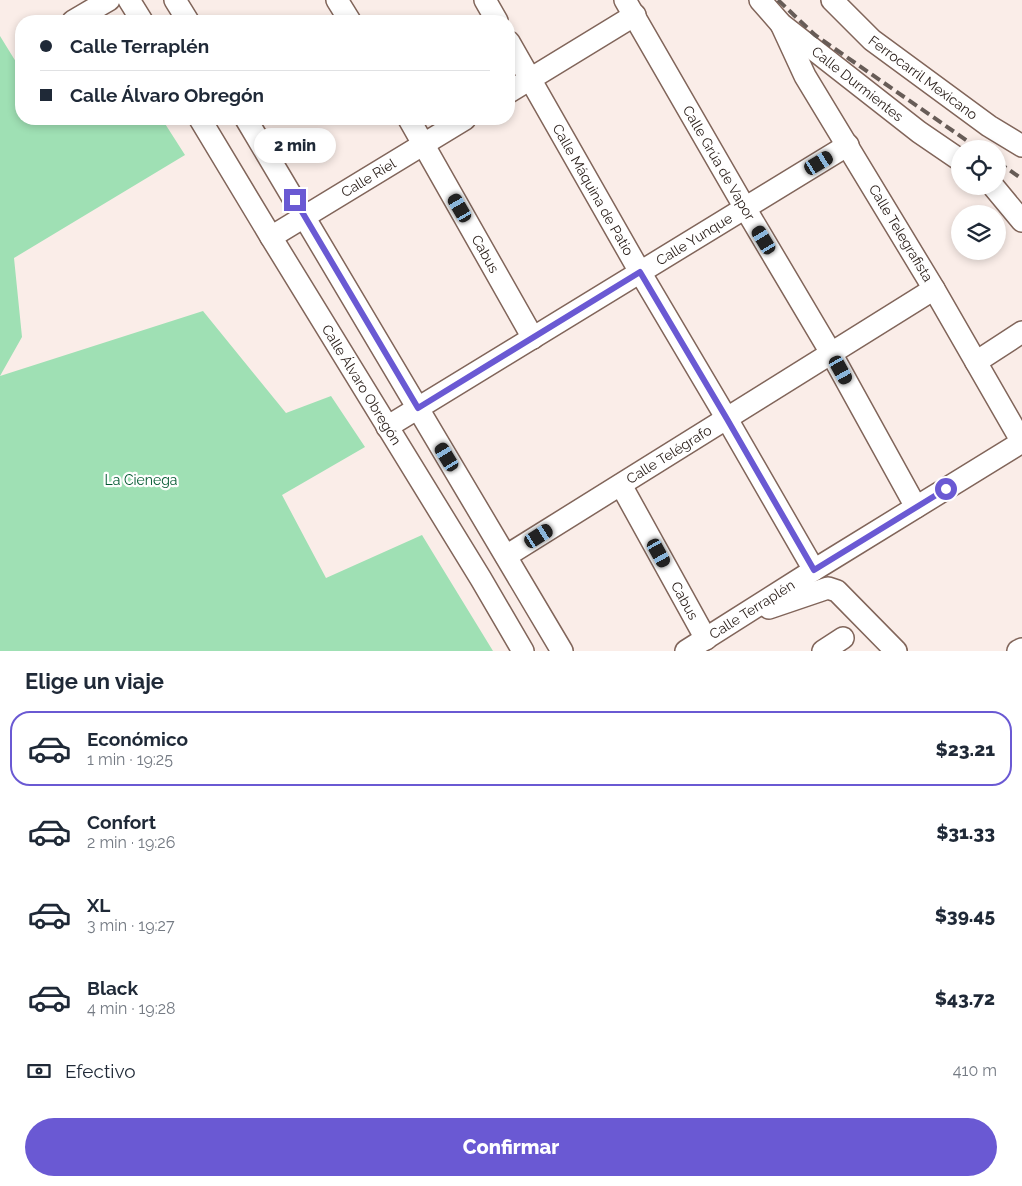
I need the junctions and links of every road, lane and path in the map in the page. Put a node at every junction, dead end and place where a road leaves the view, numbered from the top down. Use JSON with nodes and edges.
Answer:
{"nodes":[{"id":1,"x":109,"y":0,"type":"edge"},
{"id":2,"x":130,"y":0,"type":"edge"},
{"id":3,"x":175,"y":0,"type":"edge"},
{"id":4,"x":337,"y":0,"type":"edge"},
{"id":5,"x":485,"y":0,"type":"edge"},
{"id":6,"x":760,"y":0,"type":"edge"},
{"id":7,"x":832,"y":0,"type":"edge"},
{"id":8,"x":630,"y":8,"type":"edge"},
{"id":9,"x":83,"y":15,"type":"edge"},
{"id":10,"x":139,"y":15,"type":"edge"},
{"id":11,"x":184,"y":15,"type":"edge"},
{"id":12,"x":346,"y":15,"type":"edge"},
{"id":13,"x":494,"y":15,"type":"edge"},
{"id":14,"x":782,"y":24,"type":"junction"},
{"id":15,"x":515,"y":53,"type":"edge"},
{"id":16,"x":530,"y":79,"type":"junction"},
{"id":17,"x":515,"y":88,"type":"edge"},
{"id":18,"x":204,"y":125,"type":"edge"},
{"id":19,"x":250,"y":125,"type":"edge"},
{"id":20,"x":413,"y":125,"type":"edge"},
{"id":21,"x":455,"y":125,"type":"edge"},
{"id":22,"x":424,"y":144,"type":"junction"},
{"id":23,"x":848,"y":145,"type":"junction"},
{"id":24,"x":1022,"y":146,"type":"edge"},
{"id":25,"x":951,"y":154,"type":"edge"},
{"id":26,"x":1000,"y":195,"type":"edge"},
{"id":27,"x":745,"y":208,"type":"junction"},
{"id":28,"x":305,"y":216,"type":"junction"},
{"id":29,"x":1021,"y":221,"type":"edge"},
{"id":30,"x":271,"y":237,"type":"junction"},
{"id":31,"x":640,"y":272,"type":"junction"},
{"id":32,"x":934,"y":289,"type":"junction"},
{"id":33,"x":1022,"y":332,"type":"edge"},
{"id":34,"x":533,"y":338,"type":"junction"},
{"id":35,"x":831,"y":353,"type":"junction"},
{"id":36,"x":976,"y":362,"type":"junction"},
{"id":37,"x":418,"y":408,"type":"junction"},
{"id":38,"x":727,"y":419,"type":"junction"},
{"id":39,"x":387,"y":427,"type":"junction"},
{"id":40,"x":1022,"y":442,"type":"edge"},
{"id":41,"x":621,"y":485,"type":"junction"},
{"id":42,"x":916,"y":508,"type":"junction"},
{"id":43,"x":506,"y":556,"type":"junction"},
{"id":44,"x":814,"y":570,"type":"junction"},
{"id":45,"x":736,"y":620,"type":"junction"},
{"id":46,"x":843,"y":638,"type":"dead end"},
{"id":47,"x":706,"y":639,"type":"junction"},
{"id":48,"x":1022,"y":649,"type":"edge"},
{"id":49,"x":524,"y":651,"type":"edge"},
{"id":50,"x":562,"y":651,"type":"edge"},
{"id":51,"x":686,"y":651,"type":"edge"},
{"id":52,"x":823,"y":651,"type":"edge"},
{"id":53,"x":896,"y":651,"type":"edge"},
{"id":54,"x":1018,"y":651,"type":"edge"}],
"edges":[{"from":1,"to":9,"type":"street"},
{"from":2,"to":10,"type":"street"},
{"from":3,"to":11,"type":"street"},
{"from":4,"to":12,"type":"street"},
{"from":5,"to":13,"type":"street"},
{"from":6,"to":14,"type":"street","name":"Calle Durmientes"},
{"from":7,"to":24,"type":"street","name":"Ferrocarril Mexicano"},
{"from":8,"to":16,"type":"street"},
{"from":8,"to":27,"type":"street","name":"Calle Grúa de Vapor"},
{"from":14,"to":23,"type":"street","name":"Calle Telegrafista"},
{"from":14,"to":25,"type":"street","name":"Calle Durmientes"},
{"from":15,"to":16,"type":"street","name":"Calle Máquina de Patio"},
{"from":16,"to":17,"type":"street"},
{"from":16,"to":31,"type":"street","name":"Calle Máquina de Patio"},
{"from":18,"to":30,"type":"street","name":"Calle Álvaro Obregón"},
{"from":19,"to":28,"type":"street"},
{"from":20,"to":22,"type":"street","name":"Cabus"},
{"from":21,"to":22,"type":"street","name":"Calle Riel"},
{"from":22,"to":28,"type":"street","name":"Calle Riel"},
{"from":22,"to":34,"type":"street","name":"Cabus"},
{"from":23,"to":27,"type":"street","name":"Calle Yunque"},
{"from":23,"to":32,"type":"street","name":"Calle Telegrafista"},
{"from":26,"to":29,"type":"street"},
{"from":27,"to":31,"type":"street","name":"Calle Yunque"},
{"from":27,"to":35,"type":"street","name":"Calle Grúa de Vapor"},
{"from":28,"to":30,"type":"street","name":"Calle Riel"},
{"from":28,"to":37,"type":"street"},
{"from":30,"to":39,"type":"street","name":"Calle Álvaro Obregón"},
{"from":31,"to":34,"type":"street","name":"Calle Yunque"},
{"from":31,"to":38,"type":"street","name":"Calle Máquina de Patio"},
{"from":32,"to":35,"type":"street","name":"Calle Telégrafo"},
{"from":32,"to":36,"type":"street","name":"Calle Telegrafista"},
{"from":33,"to":36,"type":"street"},
{"from":34,"to":37,"type":"street","name":"Calle Yunque"},
{"from":35,"to":38,"type":"street","name":"Calle Telégrafo"},
{"from":35,"to":42,"type":"street","name":"Calle Grúa de Vapor"},
{"from":36,"to":40,"type":"street","name":"Calle Telegrafista"},
{"from":37,"to":39,"type":"street","name":"Calle Yunque"},
{"from":37,"to":43,"type":"street"},
{"from":38,"to":41,"type":"street","name":"Calle Telégrafo"},
{"from":38,"to":44,"type":"street","name":"Calle Máquina de Patio"},
{"from":39,"to":49,"type":"street","name":"Calle Álvaro Obregón"},
{"from":40,"to":42,"type":"street","name":"Calle Terraplén"},
{"from":41,"to":43,"type":"street","name":"Calle Telégrafo"},
{"from":41,"to":47,"type":"street","name":"Cabus"},
{"from":42,"to":44,"type":"street","name":"Calle Terraplén"},
{"from":43,"to":50,"type":"street"},
{"from":44,"to":45,"type":"street","name":"Calle Terraplén"},
{"from":45,"to":47,"type":"street","name":"Calle Terraplén"},
{"from":45,"to":53,"type":"street"},
{"from":46,"to":52,"type":"street"},
{"from":47,"to":51,"type":"street","name":"Calle Terraplén"},
{"from":48,"to":54,"type":"street"}]}
